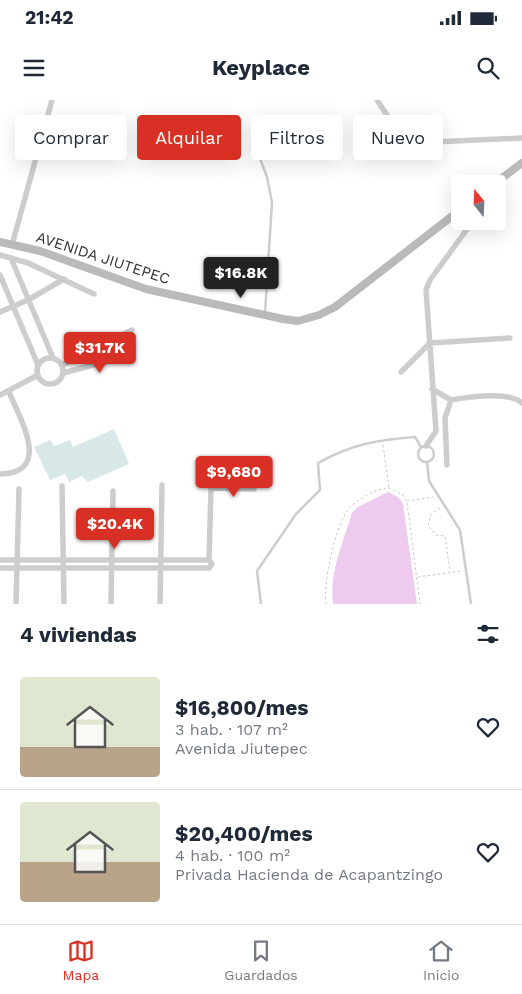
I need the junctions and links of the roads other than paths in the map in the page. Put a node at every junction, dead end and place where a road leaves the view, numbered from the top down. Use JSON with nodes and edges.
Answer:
{"nodes":[{"id":1,"x":52,"y":100,"type":"edge"},
{"id":2,"x":377,"y":100,"type":"edge"},
{"id":3,"x":522,"y":138,"type":"edge"},
{"id":4,"x":261,"y":160,"type":"edge"},
{"id":5,"x":522,"y":163,"type":"edge"},
{"id":6,"x":506,"y":175,"type":"edge"},
{"id":7,"x":451,"y":217,"type":"edge"},
{"id":8,"x":466,"y":230,"type":"edge"},
{"id":9,"x":0,"y":242,"type":"edge"},
{"id":10,"x":12,"y":245,"type":"junction"},
{"id":11,"x":0,"y":256,"type":"edge"},
{"id":12,"x":11,"y":258,"type":"junction"},
{"id":13,"x":0,"y":274,"type":"edge"},
{"id":14,"x":64,"y":279,"type":"junction"},
{"id":15,"x":94,"y":294,"type":"dead end"},
{"id":16,"x":28,"y":300,"type":"junction"},
{"id":17,"x":14,"y":307,"type":"junction"},
{"id":18,"x":0,"y":312,"type":"edge"},
{"id":19,"x":265,"y":316,"type":"junction"},
{"id":20,"x":132,"y":330,"type":"dead end"},
{"id":21,"x":510,"y":338,"type":"dead end"},
{"id":22,"x":430,"y":343,"type":"junction"},
{"id":23,"x":131,"y":355,"type":"dead end"},
{"id":24,"x":53,"y":358,"type":"junction"},
{"id":25,"x":38,"y":365,"type":"junction"},
{"id":26,"x":62,"y":365,"type":"junction"},
{"id":27,"x":401,"y":372,"type":"dead end"},
{"id":28,"x":63,"y":373,"type":"junction"},
{"id":29,"x":38,"y":375,"type":"junction"},
{"id":30,"x":432,"y":389,"type":"junction"},
{"id":31,"x":9,"y":392,"type":"junction"},
{"id":32,"x":0,"y":395,"type":"edge"},
{"id":33,"x":452,"y":400,"type":"junction"},
{"id":34,"x":522,"y":403,"type":"edge"},
{"id":35,"x":424,"y":447,"type":"junction"},
{"id":36,"x":427,"y":462,"type":"junction"},
{"id":37,"x":447,"y":465,"type":"dead end"},
{"id":38,"x":0,"y":474,"type":"edge"},
{"id":39,"x":162,"y":485,"type":"dead end"},
{"id":40,"x":62,"y":486,"type":"dead end"},
{"id":41,"x":19,"y":489,"type":"dead end"},
{"id":42,"x":254,"y":489,"type":"dead end"},
{"id":43,"x":113,"y":491,"type":"dead end"},
{"id":44,"x":0,"y":560,"type":"edge"},
{"id":45,"x":17,"y":560,"type":"junction"},
{"id":46,"x":65,"y":560,"type":"junction"},
{"id":47,"x":111,"y":560,"type":"junction"},
{"id":48,"x":161,"y":560,"type":"junction"},
{"id":49,"x":210,"y":560,"type":"junction"},
{"id":50,"x":111,"y":567,"type":"junction"},
{"id":51,"x":160,"y":567,"type":"junction"},
{"id":52,"x":0,"y":568,"type":"edge"},
{"id":53,"x":16,"y":568,"type":"junction"},
{"id":54,"x":65,"y":568,"type":"junction"},
{"id":55,"x":16,"y":604,"type":"edge"},
{"id":56,"x":64,"y":604,"type":"edge"},
{"id":57,"x":111,"y":604,"type":"edge"},
{"id":58,"x":160,"y":604,"type":"edge"},
{"id":59,"x":261,"y":604,"type":"edge"},
{"id":60,"x":471,"y":604,"type":"edge"}],
"edges":[{"from":1,"to":10,"type":"street"},
{"from":2,"to":3,"type":"street"},
{"from":4,"to":19,"type":"lane"},
{"from":5,"to":6,"type":"main road"},
{"from":7,"to":19,"type":"main road","name":"AVENIDA JIUTEPEC"},
{"from":8,"to":22,"type":"street"},
{"from":9,"to":10,"type":"main road","name":"AVENIDA JIUTEPEC"},
{"from":10,"to":19,"type":"main road","name":"AVENIDA JIUTEPEC"},
{"from":11,"to":12,"type":"street"},
{"from":12,"to":14,"type":"street"},
{"from":12,"to":16,"type":"street"},
{"from":13,"to":17,"type":"street"},
{"from":14,"to":15,"type":"street"},
{"from":14,"to":16,"type":"street"},
{"from":16,"to":17,"type":"street"},
{"from":16,"to":24,"type":"street"},
{"from":17,"to":18,"type":"street"},
{"from":17,"to":25,"type":"street"},
{"from":20,"to":26,"type":"street"},
{"from":21,"to":22,"type":"street"},
{"from":22,"to":27,"type":"street"},
{"from":22,"to":30,"type":"street"},
{"from":23,"to":28,"type":"street"},
{"from":24,"to":25,"type":"street"},
{"from":24,"to":26,"type":"street"},
{"from":25,"to":29,"type":"street"},
{"from":26,"to":28,"type":"street"},
{"from":28,"to":29,"type":"street"},
{"from":29,"to":31,"type":"street"},
{"from":30,"to":33,"type":"street"},
{"from":30,"to":35,"type":"street"},
{"from":31,"to":32,"type":"street"},
{"from":31,"to":38,"type":"street"},
{"from":33,"to":34,"type":"street"},
{"from":33,"to":37,"type":"street"},
{"from":35,"to":36,"type":"lane"},
{"from":35,"to":36,"type":"lane"},
{"from":35,"to":59,"type":"lane"},
{"from":36,"to":60,"type":"lane"},
{"from":39,"to":48,"type":"street"},
{"from":40,"to":46,"type":"street"},
{"from":41,"to":45,"type":"street"},
{"from":42,"to":49,"type":"street"},
{"from":43,"to":47,"type":"street"},
{"from":44,"to":45,"type":"street"},
{"from":45,"to":46,"type":"street"},
{"from":45,"to":53,"type":"street"},
{"from":46,"to":47,"type":"street"},
{"from":46,"to":54,"type":"street"},
{"from":47,"to":48,"type":"street"},
{"from":47,"to":50,"type":"street"},
{"from":48,"to":49,"type":"street"},
{"from":48,"to":51,"type":"street"},
{"from":49,"to":51,"type":"street"},
{"from":50,"to":51,"type":"street"},
{"from":50,"to":54,"type":"street"},
{"from":50,"to":57,"type":"street"},
{"from":51,"to":58,"type":"street"},
{"from":52,"to":53,"type":"street"},
{"from":53,"to":54,"type":"street"},
{"from":53,"to":55,"type":"street"},
{"from":54,"to":56,"type":"street"}]}
